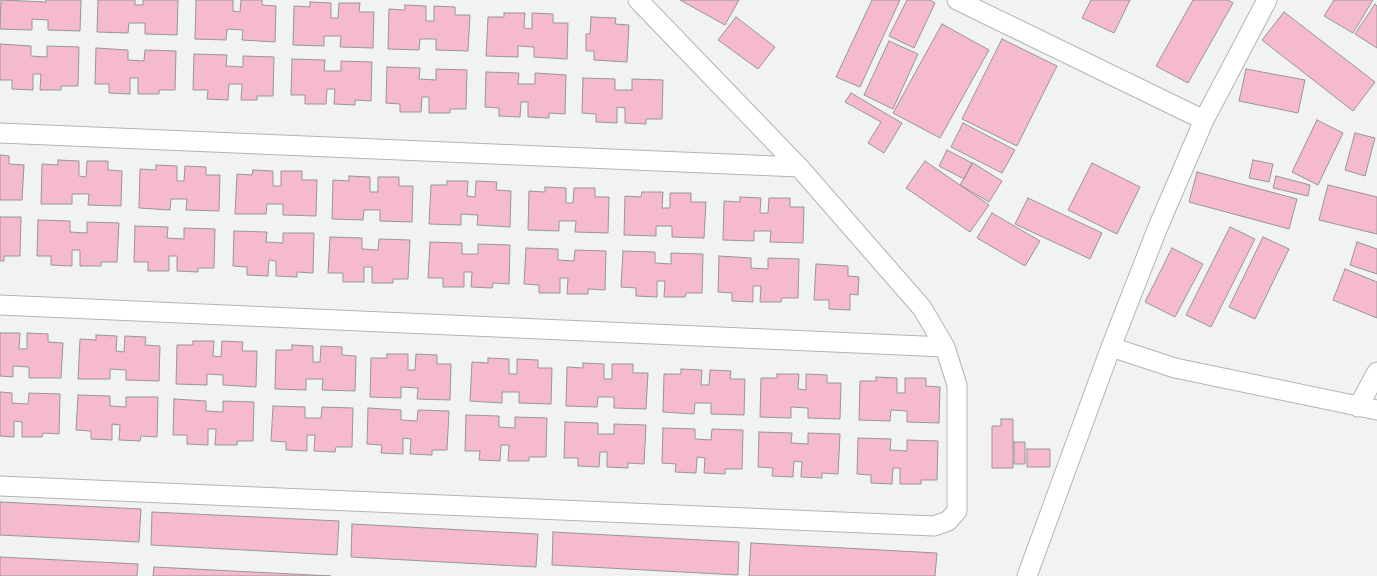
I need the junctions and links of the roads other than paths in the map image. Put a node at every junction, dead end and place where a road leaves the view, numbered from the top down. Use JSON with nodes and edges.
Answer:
{"nodes":[{"id":1,"x":638,"y":0,"type":"edge"},
{"id":2,"x":957,"y":0,"type":"edge"},
{"id":3,"x":1267,"y":0,"type":"edge"},
{"id":4,"x":1204,"y":120,"type":"junction"},
{"id":5,"x":0,"y":133,"type":"edge"},
{"id":6,"x":799,"y":167,"type":"junction"},
{"id":7,"x":0,"y":305,"type":"edge"},
{"id":8,"x":1111,"y":346,"type":"junction"},
{"id":9,"x":945,"y":347,"type":"junction"},
{"id":10,"x":1377,"y":372,"type":"edge"},
{"id":11,"x":1358,"y":407,"type":"junction"},
{"id":12,"x":1377,"y":410,"type":"edge"},
{"id":13,"x":0,"y":486,"type":"edge"},
{"id":14,"x":1027,"y":576,"type":"edge"}],
"edges":[{"from":1,"to":6,"type":"street"},
{"from":2,"to":4,"type":"street"},
{"from":3,"to":4,"type":"street"},
{"from":4,"to":8,"type":"street"},
{"from":5,"to":6,"type":"street"},
{"from":6,"to":9,"type":"street"},
{"from":7,"to":9,"type":"street"},
{"from":8,"to":11,"type":"street"},
{"from":8,"to":14,"type":"street"},
{"from":9,"to":13,"type":"street"},
{"from":10,"to":11,"type":"street"},
{"from":11,"to":12,"type":"street"}]}
